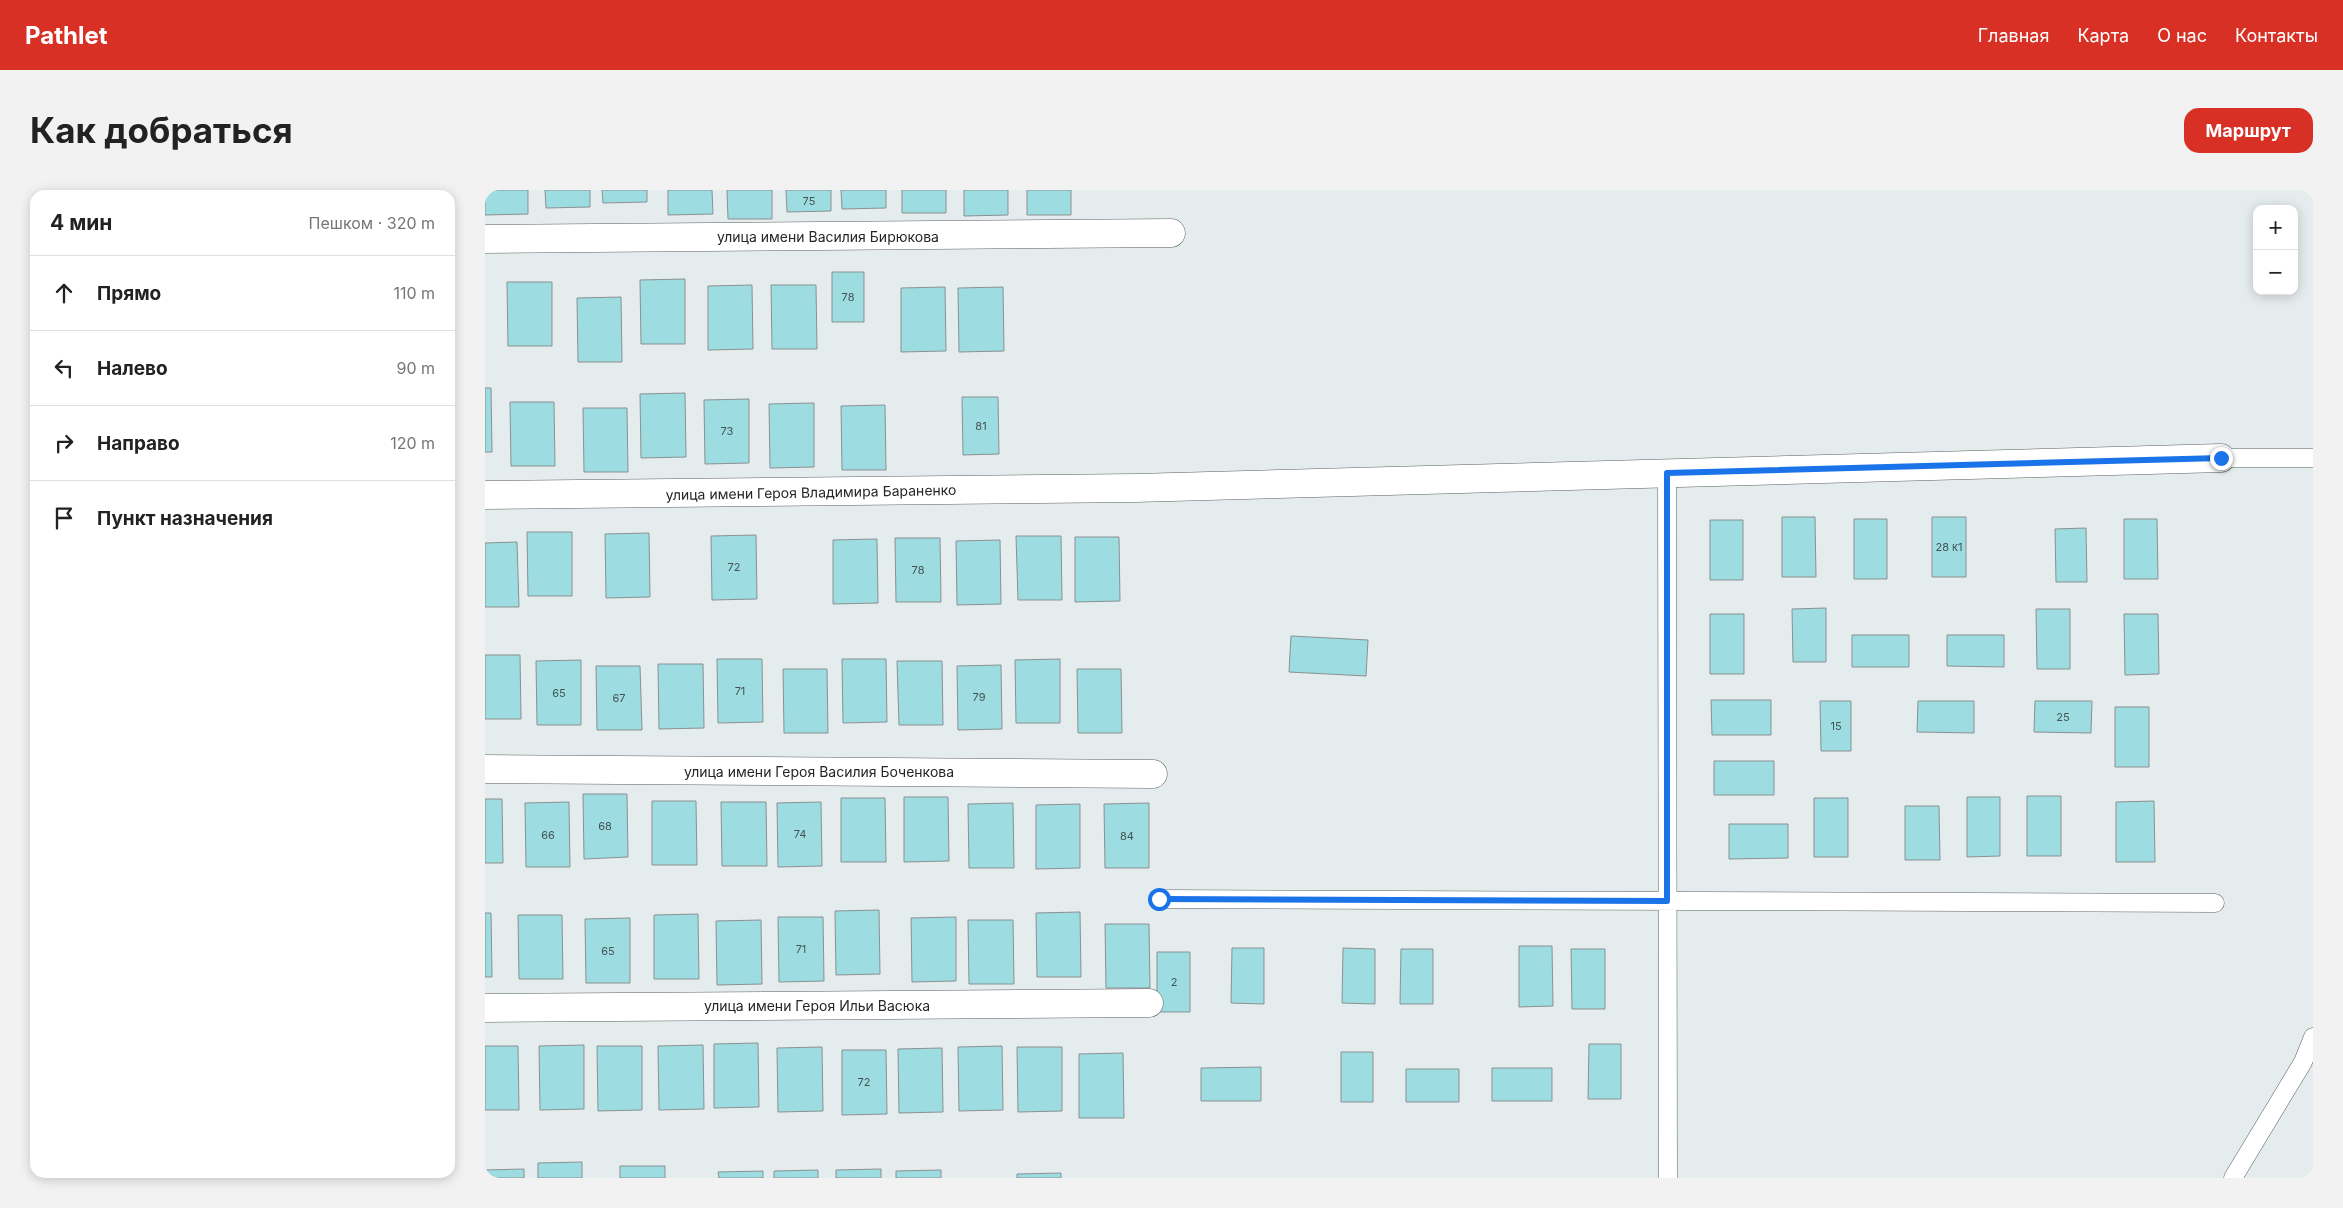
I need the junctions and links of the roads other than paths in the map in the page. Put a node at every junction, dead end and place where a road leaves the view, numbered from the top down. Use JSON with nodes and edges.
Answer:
{"nodes":[{"id":1,"x":1171,"y":233,"type":"dead end"},
{"id":2,"x":485,"y":239,"type":"edge"},
{"id":3,"x":2221,"y":458,"type":"joint"},
{"id":4,"x":2313,"y":458,"type":"edge"},
{"id":5,"x":1667,"y":473,"type":"junction"},
{"id":6,"x":485,"y":495,"type":"edge"},
{"id":7,"x":485,"y":769,"type":"edge"},
{"id":8,"x":1153,"y":774,"type":"dead end"},
{"id":9,"x":1159,"y":899,"type":"dead end"},
{"id":10,"x":1667,"y":901,"type":"junction"},
{"id":11,"x":2215,"y":903,"type":"dead end"},
{"id":12,"x":1149,"y":1003,"type":"dead end"},
{"id":13,"x":485,"y":1008,"type":"edge"},
{"id":14,"x":2313,"y":1037,"type":"edge"},
{"id":15,"x":1668,"y":1178,"type":"edge"},
{"id":16,"x":2233,"y":1178,"type":"edge"}],
"edges":[{"from":1,"to":2,"type":"street","name":"улица имени Василия Бирюкова"},
{"from":3,"to":4,"type":"lane"},
{"from":3,"to":5,"type":"street","name":"улица имени Героя Владимира Бараненко"},
{"from":5,"to":6,"type":"street","name":"улица имени Героя Владимира Бараненко"},
{"from":5,"to":10,"type":"lane"},
{"from":7,"to":8,"type":"street","name":"улица имени Героя Василия Боченкова"},
{"from":9,"to":10,"type":"lane"},
{"from":10,"to":11,"type":"lane"},
{"from":10,"to":15,"type":"lane"},
{"from":12,"to":13,"type":"street","name":"улица имени Героя Ильи Васюка"},
{"from":14,"to":16,"type":"lane"}]}
